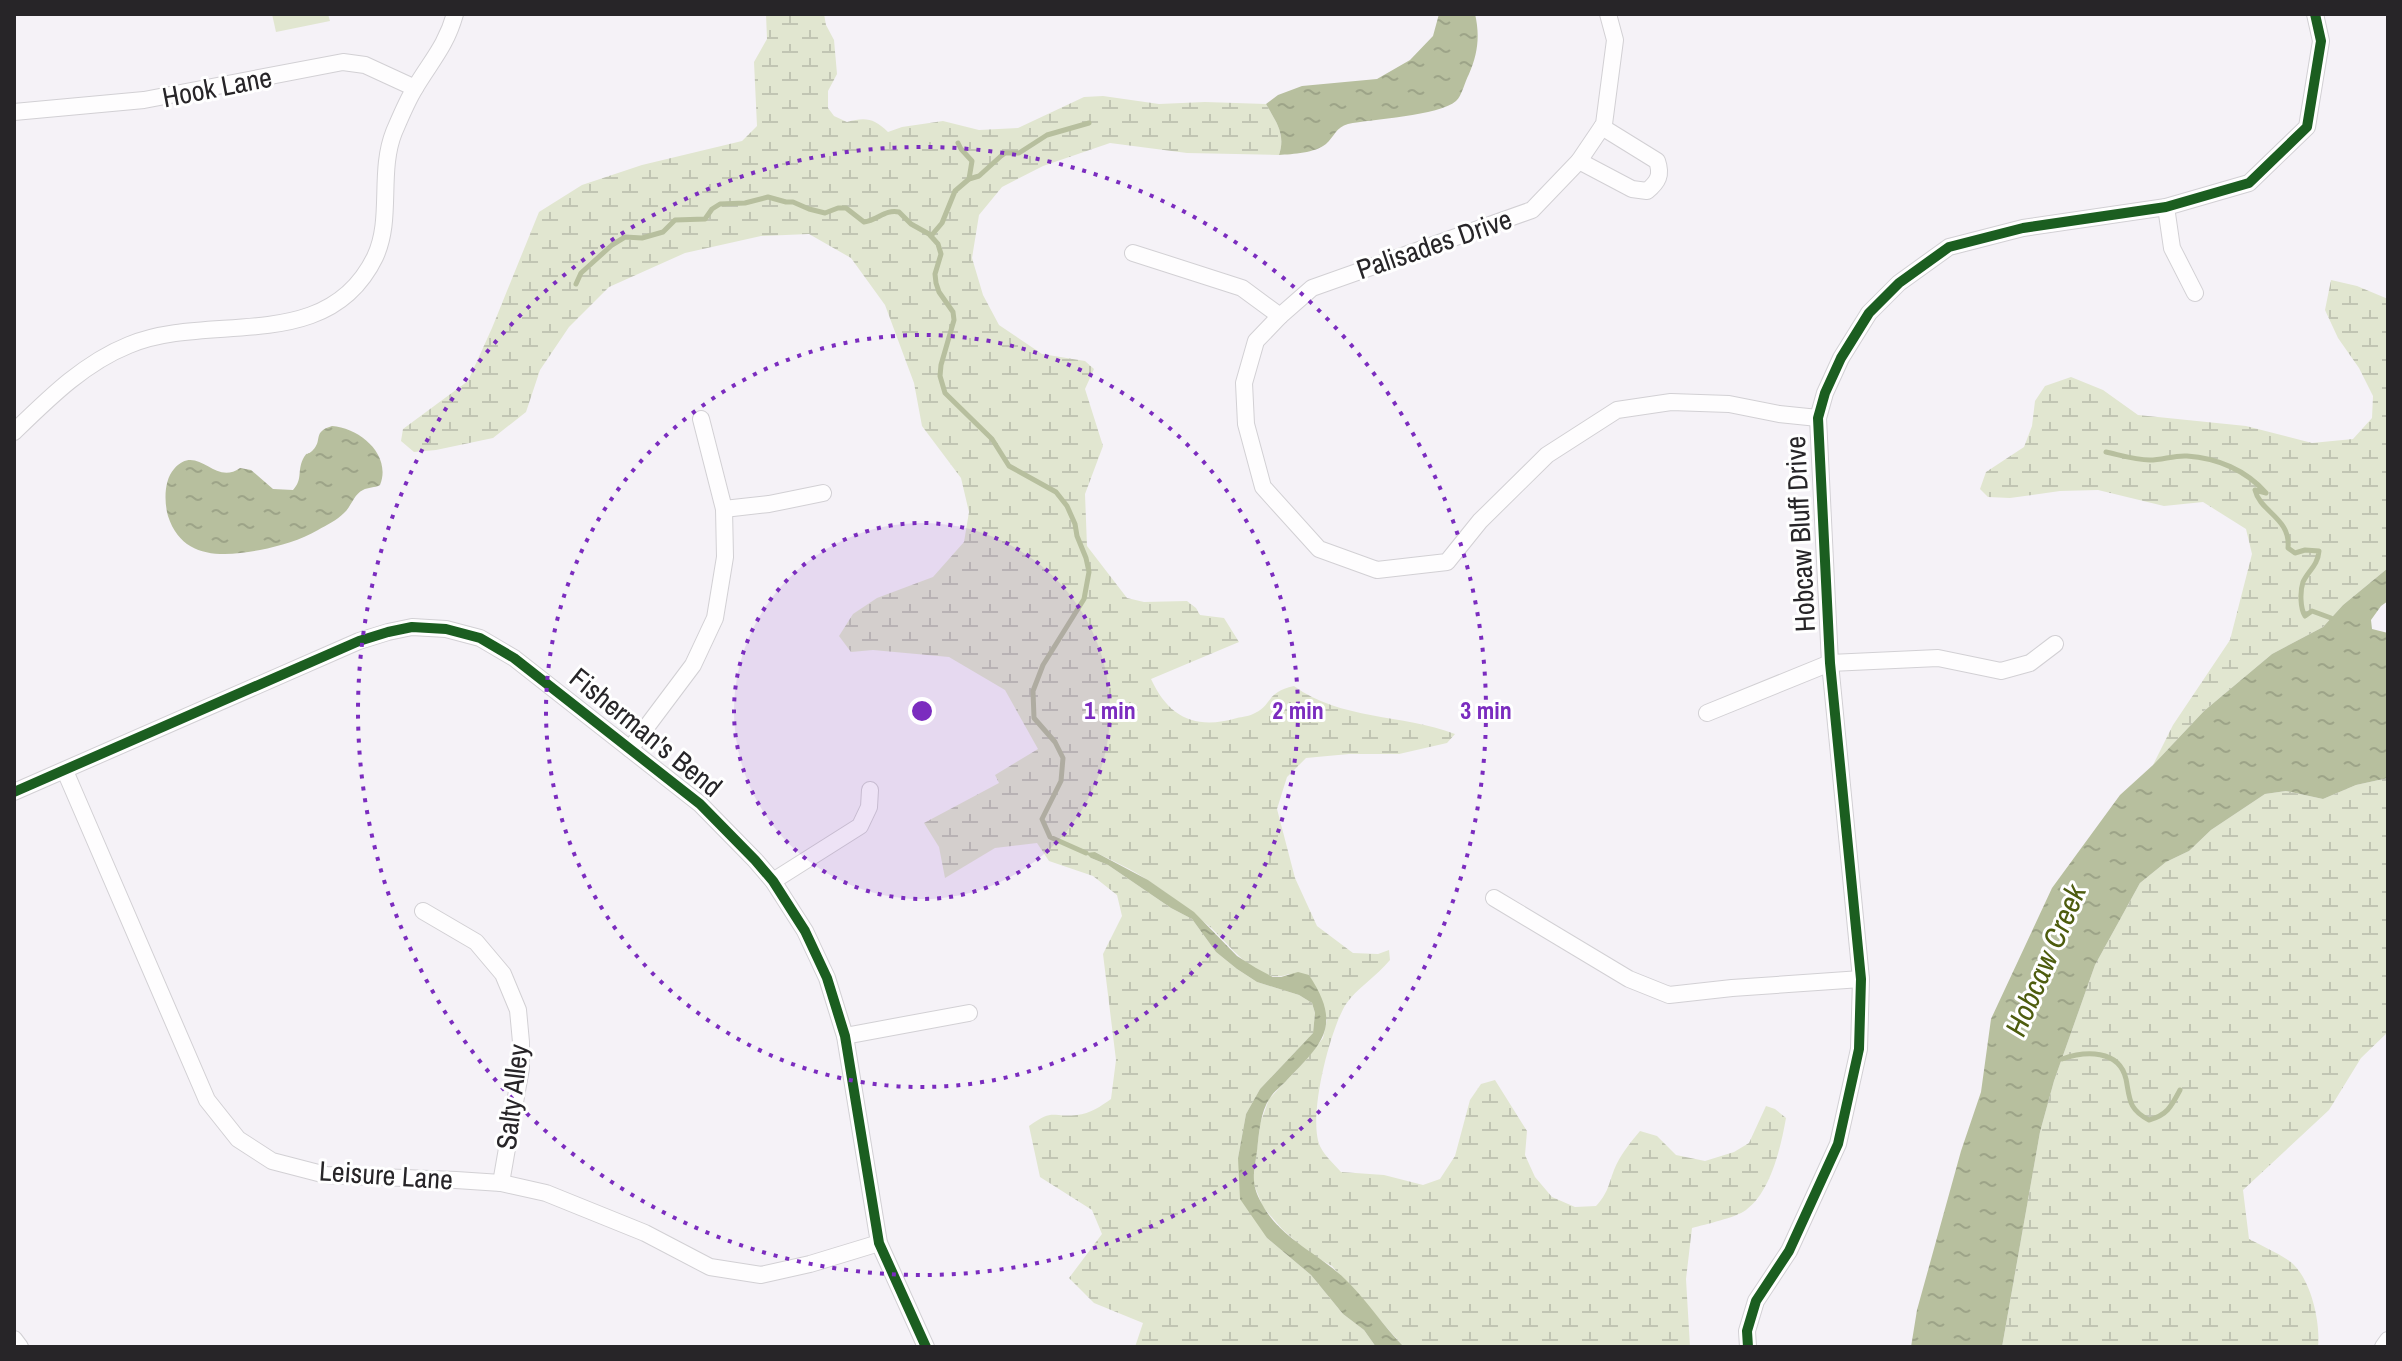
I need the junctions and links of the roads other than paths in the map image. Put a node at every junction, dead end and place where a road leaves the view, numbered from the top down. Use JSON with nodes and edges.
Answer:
{"nodes":[{"id":1,"x":455,"y":14,"type":"edge"},
{"id":2,"x":1608,"y":14,"type":"edge"},
{"id":3,"x":2315,"y":14,"type":"edge"},
{"id":4,"x":415,"y":88,"type":"junction"},
{"id":5,"x":14,"y":112,"type":"edge"},
{"id":6,"x":1602,"y":127,"type":"junction"},
{"id":7,"x":1579,"y":161,"type":"junction"},
{"id":8,"x":2166,"y":207,"type":"junction"},
{"id":9,"x":1133,"y":253,"type":"dead end"},
{"id":10,"x":2195,"y":293,"type":"dead end"},
{"id":11,"x":1280,"y":316,"type":"junction"},
{"id":12,"x":1818,"y":418,"type":"junction"},
{"id":13,"x":701,"y":419,"type":"dead end"},
{"id":14,"x":14,"y":432,"type":"edge"},
{"id":15,"x":823,"y":493,"type":"dead end"},
{"id":16,"x":724,"y":509,"type":"junction"},
{"id":17,"x":2055,"y":644,"type":"dead end"},
{"id":18,"x":1830,"y":663,"type":"junction"},
{"id":19,"x":1707,"y":713,"type":"dead end"},
{"id":20,"x":630,"y":749,"type":"junction"},
{"id":21,"x":65,"y":771,"type":"junction"},
{"id":22,"x":870,"y":790,"type":"dead end"},
{"id":23,"x":14,"y":792,"type":"edge"},
{"id":24,"x":773,"y":881,"type":"junction"},
{"id":25,"x":1494,"y":898,"type":"dead end"},
{"id":26,"x":423,"y":911,"type":"dead end"},
{"id":27,"x":1861,"y":979,"type":"junction"},
{"id":28,"x":969,"y":1013,"type":"dead end"},
{"id":29,"x":845,"y":1036,"type":"junction"},
{"id":30,"x":501,"y":1183,"type":"junction"},
{"id":31,"x":879,"y":1243,"type":"junction"},
{"id":32,"x":14,"y":1339,"type":"edge"},
{"id":33,"x":2388,"y":1340,"type":"edge"},
{"id":34,"x":20,"y":1347,"type":"edge"},
{"id":35,"x":926,"y":1347,"type":"edge"},
{"id":36,"x":1748,"y":1347,"type":"edge"},
{"id":37,"x":2383,"y":1347,"type":"edge"}],
"edges":[{"from":1,"to":4,"type":"street"},
{"from":2,"to":6,"type":"street","name":"Palisades Drive"},
{"from":3,"to":8,"type":"street","name":"Hobcaw Bluff Drive"},
{"from":4,"to":5,"type":"street","name":"Hook Lane"},
{"from":4,"to":14,"type":"street"},
{"from":6,"to":7,"type":"street","name":"Palisades Drive"},
{"from":6,"to":7,"type":"street"},
{"from":7,"to":11,"type":"street","name":"Palisades Drive"},
{"from":8,"to":10,"type":"street"},
{"from":8,"to":12,"type":"street","name":"Hobcaw Bluff Drive"},
{"from":9,"to":11,"type":"street"},
{"from":11,"to":12,"type":"street","name":"Palisades Drive"},
{"from":12,"to":18,"type":"street","name":"Hobcaw Bluff Drive"},
{"from":13,"to":16,"type":"street"},
{"from":15,"to":16,"type":"street"},
{"from":16,"to":20,"type":"street"},
{"from":17,"to":18,"type":"street"},
{"from":18,"to":19,"type":"street"},
{"from":18,"to":27,"type":"street","name":"Hobcaw Bluff Drive"},
{"from":20,"to":21,"type":"street","name":"Fisherman's Bend"},
{"from":20,"to":24,"type":"street","name":"Fisherman's Bend"},
{"from":21,"to":23,"type":"street","name":"Fisherman's Bend"},
{"from":21,"to":30,"type":"street","name":"Leisure Lane"},
{"from":22,"to":24,"type":"street"},
{"from":24,"to":29,"type":"street","name":"Fisherman's Bend"},
{"from":25,"to":27,"type":"street"},
{"from":26,"to":30,"type":"street","name":"Salty Alley"},
{"from":27,"to":36,"type":"street","name":"Hobcaw Bluff Drive"},
{"from":28,"to":29,"type":"street"},
{"from":29,"to":31,"type":"street","name":"Fisherman's Bend"},
{"from":30,"to":31,"type":"street","name":"Leisure Lane"},
{"from":31,"to":35,"type":"street","name":"Fisherman's Bend"},
{"from":32,"to":34,"type":"street"},
{"from":33,"to":37,"type":"street"}]}
